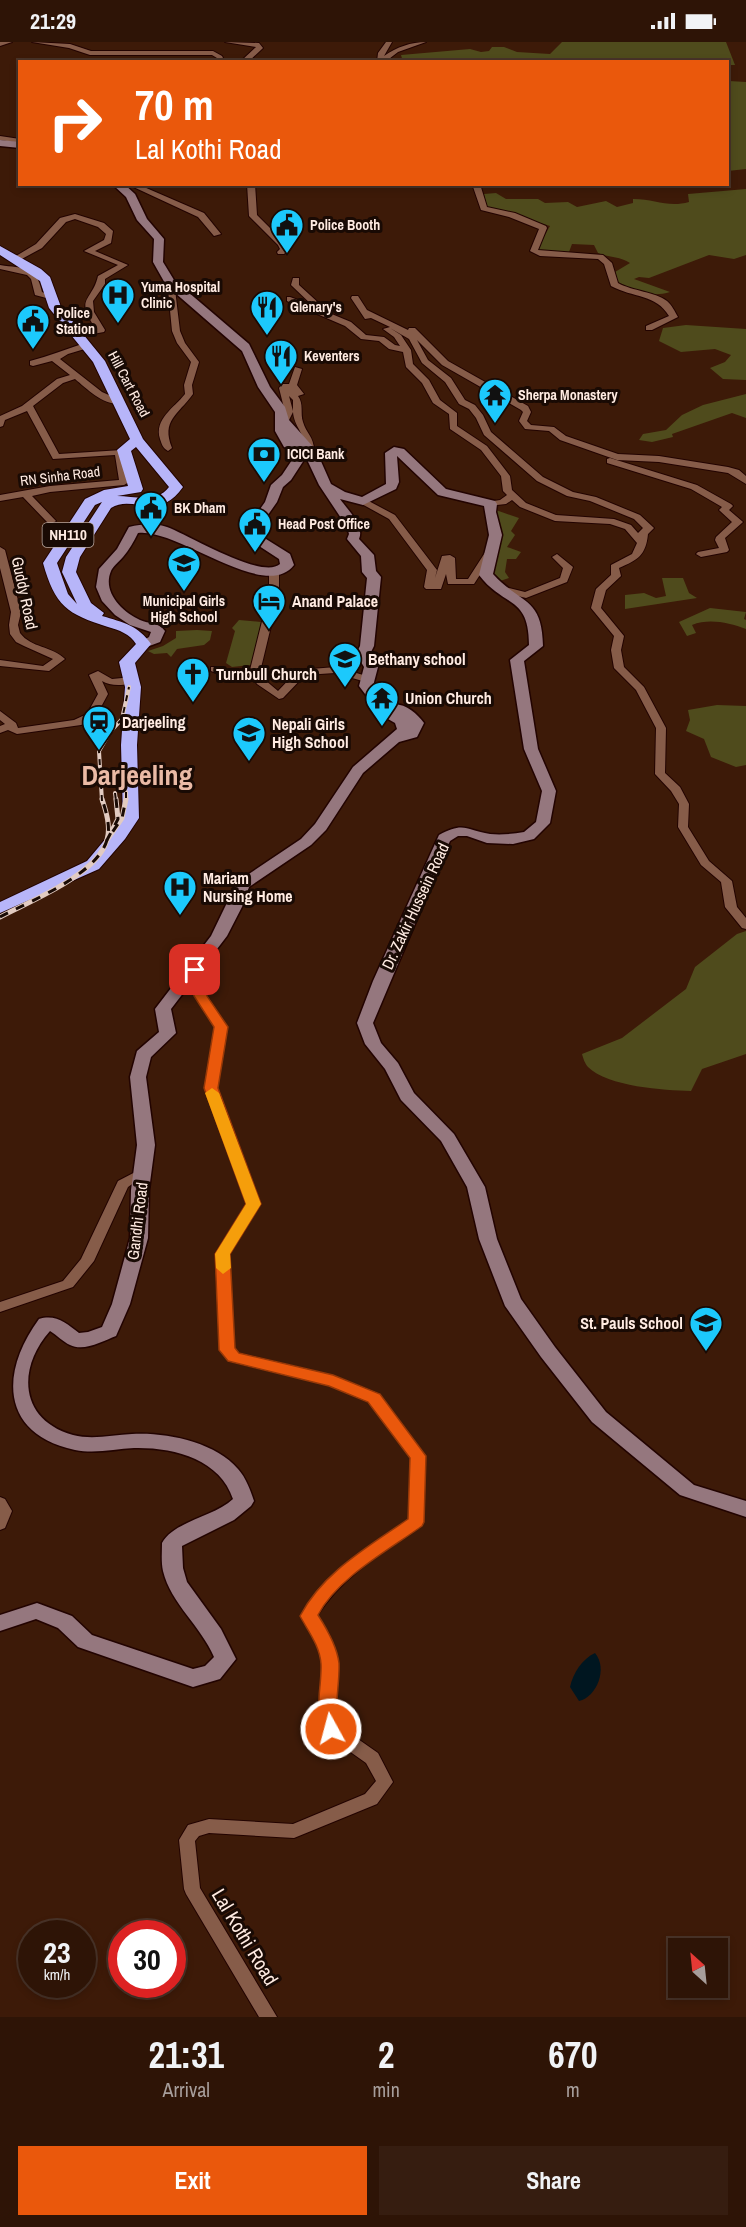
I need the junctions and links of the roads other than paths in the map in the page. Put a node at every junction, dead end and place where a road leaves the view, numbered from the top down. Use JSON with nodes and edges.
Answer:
{"nodes":[{"id":1,"x":9,"y":42,"type":"edge"},
{"id":2,"x":35,"y":42,"type":"edge"},
{"id":3,"x":228,"y":42,"type":"edge"},
{"id":4,"x":389,"y":42,"type":"edge"},
{"id":5,"x":423,"y":42,"type":"edge"},
{"id":6,"x":0,"y":44,"type":"edge"},
{"id":7,"x":221,"y":60,"type":"edge"},
{"id":8,"x":245,"y":60,"type":"edge"},
{"id":9,"x":380,"y":60,"type":"edge"},
{"id":10,"x":382,"y":60,"type":"edge"},
{"id":11,"x":0,"y":138,"type":"edge"},
{"id":12,"x":18,"y":142,"type":"edge"},
{"id":13,"x":0,"y":143,"type":"edge"},
{"id":14,"x":18,"y":143,"type":"edge"},
{"id":15,"x":119,"y":186,"type":"edge"},
{"id":16,"x":135,"y":186,"type":"edge"},
{"id":17,"x":250,"y":186,"type":"edge"},
{"id":18,"x":477,"y":186,"type":"edge"},
{"id":19,"x":217,"y":234,"type":"dead end"},
{"id":20,"x":0,"y":250,"type":"edge"},
{"id":21,"x":281,"y":252,"type":"dead end"},
{"id":22,"x":15,"y":259,"type":"junction"},
{"id":23,"x":0,"y":267,"type":"edge"},
{"id":24,"x":296,"y":280,"type":"dead end"},
{"id":25,"x":170,"y":281,"type":"junction"},
{"id":26,"x":50,"y":297,"type":"junction"},
{"id":27,"x":290,"y":299,"type":"dead end"},
{"id":28,"x":360,"y":305,"type":"junction"},
{"id":29,"x":332,"y":317,"type":"junction"},
{"id":30,"x":649,"y":328,"type":"dead end"},
{"id":31,"x":76,"y":335,"type":"junction"},
{"id":32,"x":84,"y":346,"type":"junction"},
{"id":33,"x":406,"y":350,"type":"junction"},
{"id":34,"x":57,"y":357,"type":"junction"},
{"id":35,"x":33,"y":363,"type":"dead end"},
{"id":36,"x":298,"y":369,"type":"dead end"},
{"id":37,"x":75,"y":376,"type":"junction"},
{"id":38,"x":117,"y":402,"type":"junction"},
{"id":39,"x":28,"y":405,"type":"junction"},
{"id":40,"x":299,"y":406,"type":"junction"},
{"id":41,"x":284,"y":422,"type":"junction"},
{"id":42,"x":0,"y":424,"type":"edge"},
{"id":43,"x":136,"y":439,"type":"junction"},
{"id":44,"x":168,"y":448,"type":"dead end"},
{"id":45,"x":310,"y":450,"type":"junction"},
{"id":46,"x":121,"y":451,"type":"junction"},
{"id":47,"x":603,"y":454,"type":"junction"},
{"id":48,"x":746,"y":481,"type":"edge"},
{"id":49,"x":325,"y":485,"type":"junction"},
{"id":50,"x":50,"y":489,"type":"junction"},
{"id":51,"x":512,"y":495,"type":"junction"},
{"id":52,"x":0,"y":498,"type":"edge"},
{"id":53,"x":363,"y":501,"type":"junction"},
{"id":54,"x":491,"y":504,"type":"junction"},
{"id":55,"x":51,"y":521,"type":"dead end"},
{"id":56,"x":643,"y":544,"type":"junction"},
{"id":57,"x":493,"y":546,"type":"junction"},
{"id":58,"x":0,"y":550,"type":"edge"},
{"id":59,"x":701,"y":554,"type":"dead end"},
{"id":60,"x":557,"y":557,"type":"dead end"},
{"id":61,"x":274,"y":572,"type":"junction"},
{"id":62,"x":495,"y":586,"type":"junction"},
{"id":63,"x":131,"y":630,"type":"junction"},
{"id":64,"x":144,"y":644,"type":"junction"},
{"id":65,"x":0,"y":663,"type":"edge"},
{"id":66,"x":215,"y":669,"type":"dead end"},
{"id":67,"x":255,"y":672,"type":"junction"},
{"id":68,"x":366,"y":679,"type":"junction"},
{"id":69,"x":132,"y":680,"type":"junction"},
{"id":70,"x":0,"y":714,"type":"edge"},
{"id":71,"x":12,"y":725,"type":"junction"},
{"id":72,"x":0,"y":730,"type":"edge"},
{"id":73,"x":0,"y":905,"type":"edge"},
{"id":74,"x":746,"y":926,"type":"edge"},
{"id":75,"x":195,"y":970,"type":"junction"},
{"id":76,"x":143,"y":1172,"type":"junction"},
{"id":77,"x":0,"y":1307,"type":"edge"},
{"id":78,"x":0,"y":1503,"type":"edge"},
{"id":79,"x":746,"y":1509,"type":"edge"},
{"id":80,"x":0,"y":1524,"type":"edge"},
{"id":81,"x":0,"y":1623,"type":"edge"},
{"id":82,"x":268,"y":2017,"type":"edge"}],
"edges":[{"from":1,"to":6,"type":"street"},
{"from":2,"to":7,"type":"street"},
{"from":3,"to":8,"type":"street"},
{"from":4,"to":9,"type":"street"},
{"from":5,"to":10,"type":"street"},
{"from":11,"to":12,"type":"street"},
{"from":13,"to":14,"type":"main road"},
{"from":15,"to":25,"type":"main road"},
{"from":16,"to":19,"type":"street"},
{"from":17,"to":21,"type":"street"},
{"from":18,"to":30,"type":"street"},
{"from":20,"to":22,"type":"highway","name":"Hill Cart Road"},
{"from":22,"to":26,"type":"highway","name":"Hill Cart Road"},
{"from":22,"to":31,"type":"street"},
{"from":23,"to":26,"type":"street"},
{"from":24,"to":29,"type":"street"},
{"from":25,"to":41,"type":"main road"},
{"from":25,"to":44,"type":"street"},
{"from":26,"to":31,"type":"highway","name":"Hill Cart Road"},
{"from":27,"to":29,"type":"street"},
{"from":28,"to":33,"type":"street"},
{"from":28,"to":47,"type":"street"},
{"from":28,"to":56,"type":"street"},
{"from":29,"to":33,"type":"street"},
{"from":31,"to":32,"type":"highway","name":"Hill Cart Road"},
{"from":32,"to":34,"type":"street"},
{"from":32,"to":38,"type":"highway","name":"Hill Cart Road"},
{"from":33,"to":51,"type":"street"},
{"from":34,"to":35,"type":"street"},
{"from":34,"to":37,"type":"street"},
{"from":36,"to":40,"type":"street"},
{"from":37,"to":38,"type":"street"},
{"from":37,"to":39,"type":"street"},
{"from":38,"to":43,"type":"highway","name":"Hill Cart Road"},
{"from":39,"to":42,"type":"street"},
{"from":39,"to":46,"type":"street"},
{"from":40,"to":41,"type":"street"},
{"from":40,"to":45,"type":"street"},
{"from":41,"to":45,"type":"main road"},
{"from":41,"to":61,"type":"main road"},
{"from":43,"to":46,"type":"highway","name":"Hill Cart Road"},
{"from":43,"to":63,"type":"highway"},
{"from":45,"to":49,"type":"main road"},
{"from":46,"to":50,"type":"street","name":"RN Sinha Road"},
{"from":46,"to":63,"type":"highway","number":"NH110"},
{"from":47,"to":48,"type":"street"},
{"from":47,"to":59,"type":"street"},
{"from":49,"to":53,"type":"main road"},
{"from":49,"to":68,"type":"main road"},
{"from":50,"to":52,"type":"street","name":"RN Sinha Road"},
{"from":50,"to":55,"type":"street"},
{"from":51,"to":54,"type":"street"},
{"from":51,"to":56,"type":"street"},
{"from":53,"to":54,"type":"main road"},
{"from":53,"to":57,"type":"street"},
{"from":54,"to":57,"type":"main road"},
{"from":56,"to":74,"type":"street"},
{"from":57,"to":62,"type":"main road"},
{"from":58,"to":65,"type":"street","name":"Guddy Road"},
{"from":60,"to":62,"type":"street"},
{"from":61,"to":64,"type":"main road"},
{"from":61,"to":67,"type":"street"},
{"from":62,"to":79,"type":"main road","name":"Dr. Zakir Hussein Road"},
{"from":63,"to":64,"type":"highway","number":"NH110"},
{"from":64,"to":69,"type":"highway"},
{"from":66,"to":67,"type":"street"},
{"from":67,"to":68,"type":"street"},
{"from":68,"to":75,"type":"main road","name":"Gandhi Road"},
{"from":69,"to":71,"type":"street"},
{"from":69,"to":73,"type":"highway"},
{"from":70,"to":71,"type":"street"},
{"from":71,"to":72,"type":"street"},
{"from":75,"to":76,"type":"main road","name":"Gandhi Road"},
{"from":75,"to":82,"type":"street","name":"Lal Kothi Road"},
{"from":76,"to":77,"type":"street"},
{"from":76,"to":81,"type":"main road","name":"Gandhi Road"},
{"from":78,"to":80,"type":"street"}]}
